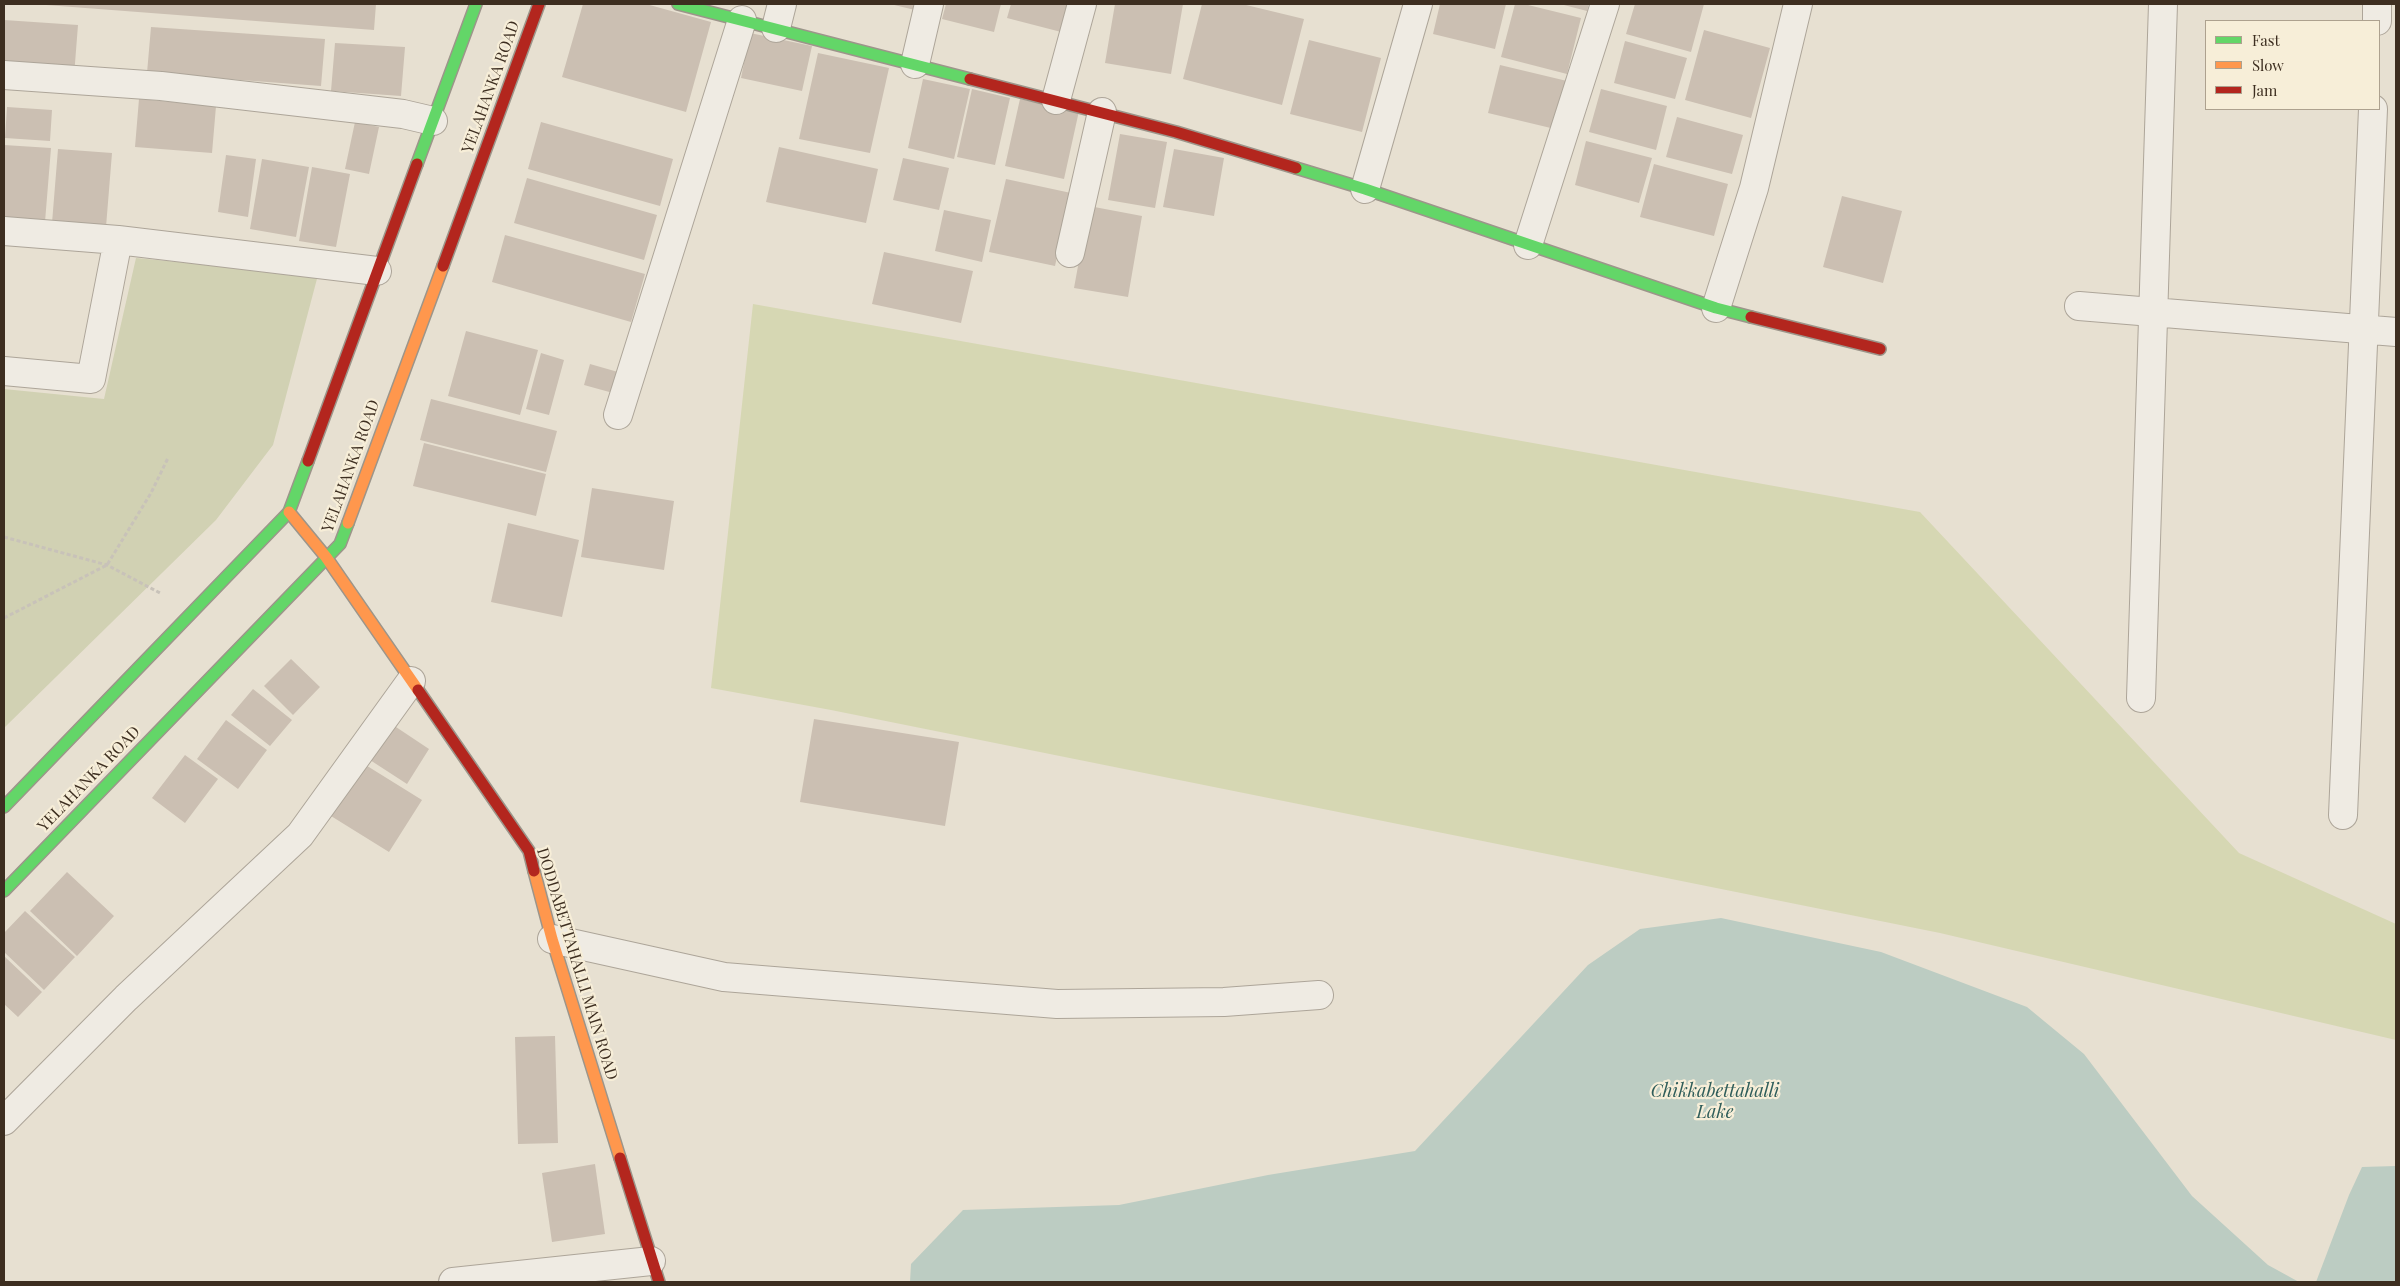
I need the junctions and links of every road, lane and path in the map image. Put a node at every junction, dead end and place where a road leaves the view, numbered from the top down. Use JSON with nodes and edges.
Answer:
{"nodes":[{"id":1,"x":476,"y":4,"type":"edge"},
{"id":2,"x":539,"y":4,"type":"edge"},
{"id":3,"x":678,"y":4,"type":"edge"},
{"id":4,"x":929,"y":4,"type":"edge"},
{"id":5,"x":1082,"y":4,"type":"edge"},
{"id":6,"x":1418,"y":4,"type":"edge"},
{"id":7,"x":1604,"y":4,"type":"edge"},
{"id":8,"x":1798,"y":4,"type":"edge"},
{"id":9,"x":2163,"y":4,"type":"edge"},
{"id":10,"x":2378,"y":4,"type":"edge"},
{"id":11,"x":779,"y":16,"type":"edge"},
{"id":12,"x":742,"y":20,"type":"junction"},
{"id":13,"x":2377,"y":20,"type":"edge"},
{"id":14,"x":915,"y":64,"type":"junction"},
{"id":15,"x":4,"y":75,"type":"edge"},
{"id":16,"x":1056,"y":100,"type":"junction"},
{"id":17,"x":2373,"y":110,"type":"edge"},
{"id":18,"x":1102,"y":112,"type":"junction"},
{"id":19,"x":433,"y":121,"type":"junction"},
{"id":20,"x":1365,"y":189,"type":"junction"},
{"id":21,"x":4,"y":231,"type":"edge"},
{"id":22,"x":118,"y":240,"type":"junction"},
{"id":23,"x":1528,"y":244,"type":"junction"},
{"id":24,"x":1070,"y":253,"type":"dead end"},
{"id":25,"x":377,"y":271,"type":"junction"},
{"id":26,"x":2079,"y":306,"type":"dead end"},
{"id":27,"x":1716,"y":308,"type":"junction"},
{"id":28,"x":2154,"y":312,"type":"junction"},
{"id":29,"x":2363,"y":330,"type":"junction"},
{"id":30,"x":2396,"y":332,"type":"edge"},
{"id":31,"x":1880,"y":349,"type":"dead end"},
{"id":32,"x":4,"y":371,"type":"edge"},
{"id":33,"x":618,"y":414,"type":"dead end"},
{"id":34,"x":168,"y":458,"type":"dead end"},
{"id":35,"x":288,"y":512,"type":"junction"},
{"id":36,"x":4,"y":537,"type":"edge"},
{"id":37,"x":326,"y":558,"type":"junction"},
{"id":38,"x":107,"y":565,"type":"junction"},
{"id":39,"x":193,"y":611,"type":"junction"},
{"id":40,"x":4,"y":618,"type":"edge"},
{"id":41,"x":411,"y":682,"type":"junction"},
{"id":42,"x":2141,"y":698,"type":"dead end"},
{"id":43,"x":4,"y":807,"type":"edge"},
{"id":44,"x":2342,"y":815,"type":"dead end"},
{"id":45,"x":4,"y":891,"type":"edge"},
{"id":46,"x":552,"y":939,"type":"junction"},
{"id":47,"x":1319,"y":995,"type":"dead end"},
{"id":48,"x":4,"y":1121,"type":"edge"},
{"id":49,"x":655,"y":1271,"type":"edge"},
{"id":50,"x":453,"y":1282,"type":"edge"}],
"edges":[{"from":1,"to":19,"type":"street"},
{"from":2,"to":37,"type":"street","name":"YELAHANKA ROAD"},
{"from":3,"to":12,"type":"street"},
{"from":4,"to":14,"type":"street"},
{"from":5,"to":16,"type":"street"},
{"from":6,"to":20,"type":"street"},
{"from":7,"to":23,"type":"street"},
{"from":8,"to":27,"type":"street"},
{"from":9,"to":28,"type":"street"},
{"from":10,"to":13,"type":"street"},
{"from":11,"to":12,"type":"street"},
{"from":11,"to":14,"type":"street"},
{"from":12,"to":33,"type":"street"},
{"from":14,"to":16,"type":"street"},
{"from":15,"to":19,"type":"street"},
{"from":16,"to":18,"type":"street"},
{"from":17,"to":29,"type":"street"},
{"from":18,"to":20,"type":"street"},
{"from":18,"to":24,"type":"street"},
{"from":19,"to":25,"type":"street"},
{"from":20,"to":23,"type":"street"},
{"from":21,"to":22,"type":"street"},
{"from":22,"to":25,"type":"street"},
{"from":22,"to":32,"type":"street"},
{"from":23,"to":27,"type":"street"},
{"from":25,"to":35,"type":"street"},
{"from":26,"to":28,"type":"street"},
{"from":27,"to":31,"type":"street"},
{"from":28,"to":29,"type":"street"},
{"from":28,"to":42,"type":"street"},
{"from":29,"to":30,"type":"street"},
{"from":29,"to":44,"type":"street"},
{"from":34,"to":38,"type":"path"},
{"from":35,"to":37,"type":"street","name":"DODDABETTAHALLI MAIN ROAD"},
{"from":35,"to":39,"type":"street"},
{"from":36,"to":38,"type":"path"},
{"from":37,"to":41,"type":"street","name":"DODDABETTAHALLI MAIN ROAD"},
{"from":37,"to":45,"type":"street","name":"YELAHANKA ROAD"},
{"from":38,"to":39,"type":"path"},
{"from":38,"to":40,"type":"path"},
{"from":39,"to":43,"type":"street"},
{"from":41,"to":46,"type":"street","name":"DODDABETTAHALLI MAIN ROAD"},
{"from":41,"to":48,"type":"street"},
{"from":46,"to":47,"type":"street"},
{"from":46,"to":49,"type":"street","name":"DODDABETTAHALLI MAIN ROAD"},
{"from":49,"to":50,"type":"street"}]}
